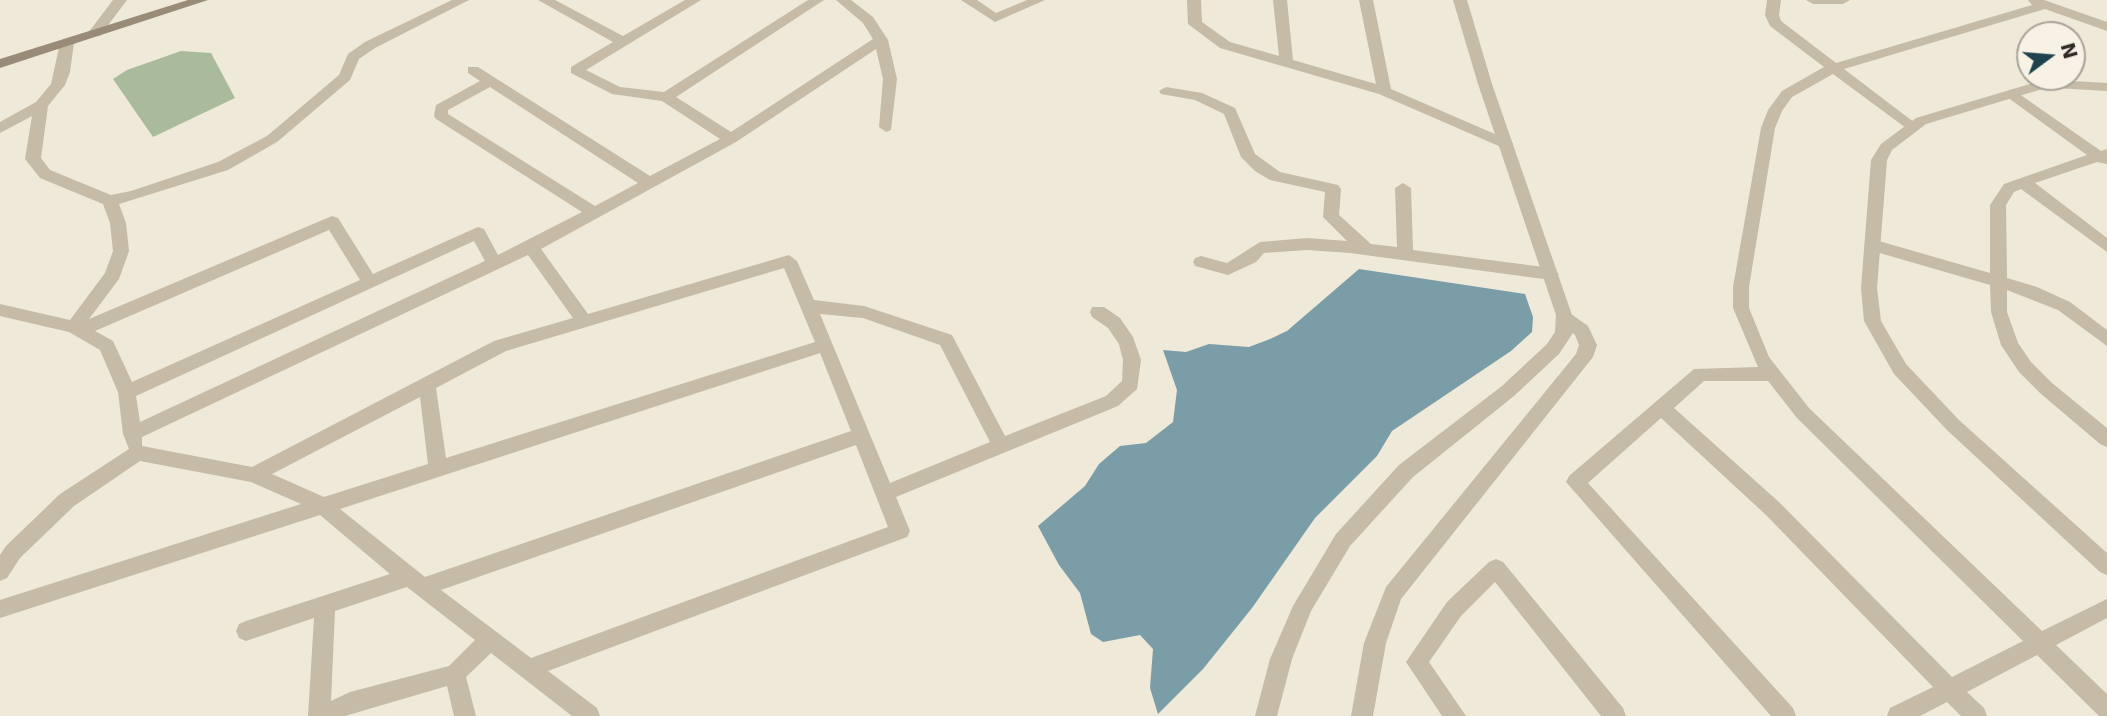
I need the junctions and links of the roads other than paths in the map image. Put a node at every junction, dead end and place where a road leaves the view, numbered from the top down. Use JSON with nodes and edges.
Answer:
{"nodes":[{"id":1,"x":120,"y":0,"type":"edge"},
{"id":2,"x":201,"y":0,"type":"edge"},
{"id":3,"x":462,"y":0,"type":"edge"},
{"id":4,"x":545,"y":0,"type":"edge"},
{"id":5,"x":574,"y":0,"type":"edge"},
{"id":6,"x":694,"y":0,"type":"edge"},
{"id":7,"x":817,"y":0,"type":"edge"},
{"id":8,"x":843,"y":0,"type":"edge"},
{"id":9,"x":968,"y":0,"type":"edge"},
{"id":10,"x":1038,"y":0,"type":"edge"},
{"id":11,"x":1194,"y":0,"type":"edge"},
{"id":12,"x":1280,"y":0,"type":"edge"},
{"id":13,"x":1366,"y":0,"type":"edge"},
{"id":14,"x":1460,"y":0,"type":"edge"},
{"id":15,"x":1774,"y":0,"type":"edge"},
{"id":16,"x":1813,"y":0,"type":"edge"},
{"id":17,"x":1843,"y":0,"type":"edge"},
{"id":18,"x":2039,"y":2,"type":"edge"},
{"id":19,"x":560,"y":8,"type":"junction"},
{"id":20,"x":2107,"y":27,"type":"edge"},
{"id":21,"x":95,"y":33,"type":"junction"},
{"id":22,"x":881,"y":40,"type":"junction"},
{"id":23,"x":623,"y":42,"type":"junction"},
{"id":24,"x":67,"y":43,"type":"junction"},
{"id":25,"x":1286,"y":62,"type":"junction"},
{"id":26,"x":0,"y":64,"type":"edge"},
{"id":27,"x":1833,"y":68,"type":"junction"},
{"id":28,"x":473,"y":70,"type":"dead end"},
{"id":29,"x":490,"y":81,"type":"junction"},
{"id":30,"x":2107,"y":87,"type":"edge"},
{"id":31,"x":1166,"y":91,"type":"dead end"},
{"id":32,"x":1384,"y":91,"type":"junction"},
{"id":33,"x":2012,"y":94,"type":"junction"},
{"id":34,"x":666,"y":97,"type":"junction"},
{"id":35,"x":41,"y":105,"type":"junction"},
{"id":36,"x":1910,"y":126,"type":"junction"},
{"id":37,"x":886,"y":127,"type":"dead end"},
{"id":38,"x":0,"y":128,"type":"edge"},
{"id":39,"x":731,"y":139,"type":"junction"},
{"id":40,"x":1506,"y":144,"type":"junction"},
{"id":41,"x":2104,"y":158,"type":"edge"},
{"id":42,"x":2022,"y":182,"type":"junction"},
{"id":43,"x":652,"y":184,"type":"junction"},
{"id":44,"x":1403,"y":188,"type":"dead end"},
{"id":45,"x":110,"y":201,"type":"junction"},
{"id":46,"x":595,"y":213,"type":"junction"},
{"id":47,"x":1872,"y":245,"type":"junction"},
{"id":48,"x":2107,"y":246,"type":"edge"},
{"id":49,"x":531,"y":247,"type":"junction"},
{"id":50,"x":1367,"y":250,"type":"junction"},
{"id":51,"x":1405,"y":255,"type":"junction"},
{"id":52,"x":1201,"y":262,"type":"dead end"},
{"id":53,"x":495,"y":264,"type":"junction"},
{"id":54,"x":1551,"y":275,"type":"junction"},
{"id":55,"x":1998,"y":281,"type":"junction"},
{"id":56,"x":370,"y":282,"type":"junction"},
{"id":57,"x":808,"y":306,"type":"junction"},
{"id":58,"x":0,"y":310,"type":"edge"},
{"id":59,"x":1098,"y":312,"type":"dead end"},
{"id":60,"x":1564,"y":315,"type":"junction"},
{"id":61,"x":585,"y":321,"type":"junction"},
{"id":62,"x":77,"y":329,"type":"junction"},
{"id":63,"x":2107,"y":339,"type":"edge"},
{"id":64,"x":825,"y":345,"type":"junction"},
{"id":65,"x":1773,"y":374,"type":"junction"},
{"id":66,"x":427,"y":384,"type":"junction"},
{"id":67,"x":127,"y":392,"type":"junction"},
{"id":68,"x":1662,"y":408,"type":"junction"},
{"id":69,"x":862,"y":435,"type":"junction"},
{"id":70,"x":2107,"y":439,"type":"edge"},
{"id":71,"x":134,"y":443,"type":"junction"},
{"id":72,"x":1001,"y":446,"type":"junction"},
{"id":73,"x":438,"y":468,"type":"junction"},
{"id":74,"x":254,"y":475,"type":"junction"},
{"id":75,"x":884,"y":493,"type":"junction"},
{"id":76,"x":322,"y":505,"type":"junction"},
{"id":77,"x":2107,"y":566,"type":"edge"},
{"id":78,"x":0,"y":572,"type":"edge"},
{"id":79,"x":416,"y":582,"type":"junction"},
{"id":80,"x":325,"y":605,"type":"junction"},
{"id":81,"x":2107,"y":608,"type":"edge"},
{"id":82,"x":0,"y":609,"type":"edge"},
{"id":83,"x":246,"y":631,"type":"dead end"},
{"id":84,"x":490,"y":639,"type":"junction"},
{"id":85,"x":2038,"y":642,"type":"junction"},
{"id":86,"x":528,"y":669,"type":"junction"},
{"id":87,"x":455,"y":674,"type":"junction"},
{"id":88,"x":1948,"y":688,"type":"junction"},
{"id":89,"x":2107,"y":709,"type":"edge"},
{"id":90,"x":320,"y":716,"type":"edge"},
{"id":91,"x":465,"y":716,"type":"edge"},
{"id":92,"x":589,"y":716,"type":"edge"},
{"id":93,"x":1266,"y":716,"type":"edge"},
{"id":94,"x":1362,"y":716,"type":"edge"},
{"id":95,"x":1455,"y":716,"type":"edge"},
{"id":96,"x":1615,"y":716,"type":"edge"},
{"id":97,"x":1785,"y":716,"type":"edge"},
{"id":98,"x":1898,"y":716,"type":"edge"},
{"id":99,"x":1976,"y":716,"type":"edge"}],
"edges":[{"from":1,"to":21,"type":"street"},
{"from":2,"to":21,"type":"main road"},
{"from":3,"to":45,"type":"street"},
{"from":4,"to":19,"type":"street"},
{"from":5,"to":19,"type":"street"},
{"from":6,"to":23,"type":"street"},
{"from":7,"to":34,"type":"street"},
{"from":8,"to":22,"type":"street"},
{"from":9,"to":10,"type":"street"},
{"from":11,"to":25,"type":"street"},
{"from":12,"to":25,"type":"street"},
{"from":13,"to":32,"type":"street"},
{"from":14,"to":40,"type":"street"},
{"from":15,"to":27,"type":"street"},
{"from":16,"to":17,"type":"street"},
{"from":18,"to":20,"type":"street"},
{"from":18,"to":27,"type":"street"},
{"from":19,"to":23,"type":"street"},
{"from":21,"to":24,"type":"main road"},
{"from":22,"to":37,"type":"street"},
{"from":22,"to":39,"type":"street"},
{"from":23,"to":34,"type":"street"},
{"from":24,"to":26,"type":"main road"},
{"from":24,"to":35,"type":"street"},
{"from":25,"to":32,"type":"street"},
{"from":27,"to":36,"type":"street"},
{"from":27,"to":65,"type":"street"},
{"from":28,"to":29,"type":"street"},
{"from":29,"to":43,"type":"street"},
{"from":29,"to":46,"type":"street"},
{"from":30,"to":33,"type":"street"},
{"from":31,"to":50,"type":"street"},
{"from":32,"to":40,"type":"street"},
{"from":33,"to":36,"type":"street"},
{"from":33,"to":41,"type":"street"},
{"from":34,"to":39,"type":"street"},
{"from":35,"to":38,"type":"street"},
{"from":35,"to":45,"type":"street"},
{"from":36,"to":47,"type":"street"},
{"from":39,"to":43,"type":"street"},
{"from":40,"to":54,"type":"street"},
{"from":41,"to":42,"type":"street"},
{"from":42,"to":48,"type":"street"},
{"from":42,"to":55,"type":"street"},
{"from":43,"to":46,"type":"street"},
{"from":44,"to":51,"type":"street"},
{"from":45,"to":62,"type":"street"},
{"from":46,"to":49,"type":"street"},
{"from":47,"to":55,"type":"street"},
{"from":47,"to":77,"type":"street"},
{"from":49,"to":53,"type":"street"},
{"from":49,"to":61,"type":"street"},
{"from":50,"to":51,"type":"street"},
{"from":50,"to":52,"type":"street"},
{"from":51,"to":54,"type":"street"},
{"from":53,"to":56,"type":"street"},
{"from":53,"to":71,"type":"street"},
{"from":54,"to":60,"type":"street"},
{"from":55,"to":63,"type":"street"},
{"from":55,"to":70,"type":"street"},
{"from":56,"to":62,"type":"street"},
{"from":56,"to":67,"type":"street"},
{"from":57,"to":61,"type":"street"},
{"from":57,"to":64,"type":"street"},
{"from":57,"to":72,"type":"street"},
{"from":58,"to":62,"type":"street"},
{"from":59,"to":72,"type":"street"},
{"from":60,"to":93,"type":"street"},
{"from":60,"to":94,"type":"street"},
{"from":61,"to":66,"type":"street"},
{"from":62,"to":67,"type":"street"},
{"from":64,"to":69,"type":"street"},
{"from":64,"to":73,"type":"street"},
{"from":65,"to":68,"type":"street"},
{"from":65,"to":85,"type":"street"},
{"from":66,"to":73,"type":"street"},
{"from":66,"to":74,"type":"street"},
{"from":67,"to":71,"type":"street"},
{"from":68,"to":88,"type":"street"},
{"from":68,"to":97,"type":"street"},
{"from":69,"to":75,"type":"street"},
{"from":69,"to":79,"type":"street"},
{"from":71,"to":74,"type":"street"},
{"from":71,"to":78,"type":"street"},
{"from":72,"to":75,"type":"street"},
{"from":73,"to":76,"type":"street"},
{"from":74,"to":76,"type":"street"},
{"from":75,"to":86,"type":"street"},
{"from":76,"to":79,"type":"street"},
{"from":76,"to":82,"type":"street"},
{"from":79,"to":80,"type":"street"},
{"from":79,"to":84,"type":"street"},
{"from":80,"to":83,"type":"street"},
{"from":80,"to":90,"type":"street"},
{"from":81,"to":85,"type":"street"},
{"from":84,"to":86,"type":"street"},
{"from":84,"to":87,"type":"street"},
{"from":85,"to":88,"type":"street"},
{"from":85,"to":89,"type":"street"},
{"from":86,"to":92,"type":"street"},
{"from":87,"to":90,"type":"street"},
{"from":87,"to":91,"type":"street"},
{"from":88,"to":98,"type":"street"},
{"from":88,"to":99,"type":"street"},
{"from":95,"to":96,"type":"street"}]}
